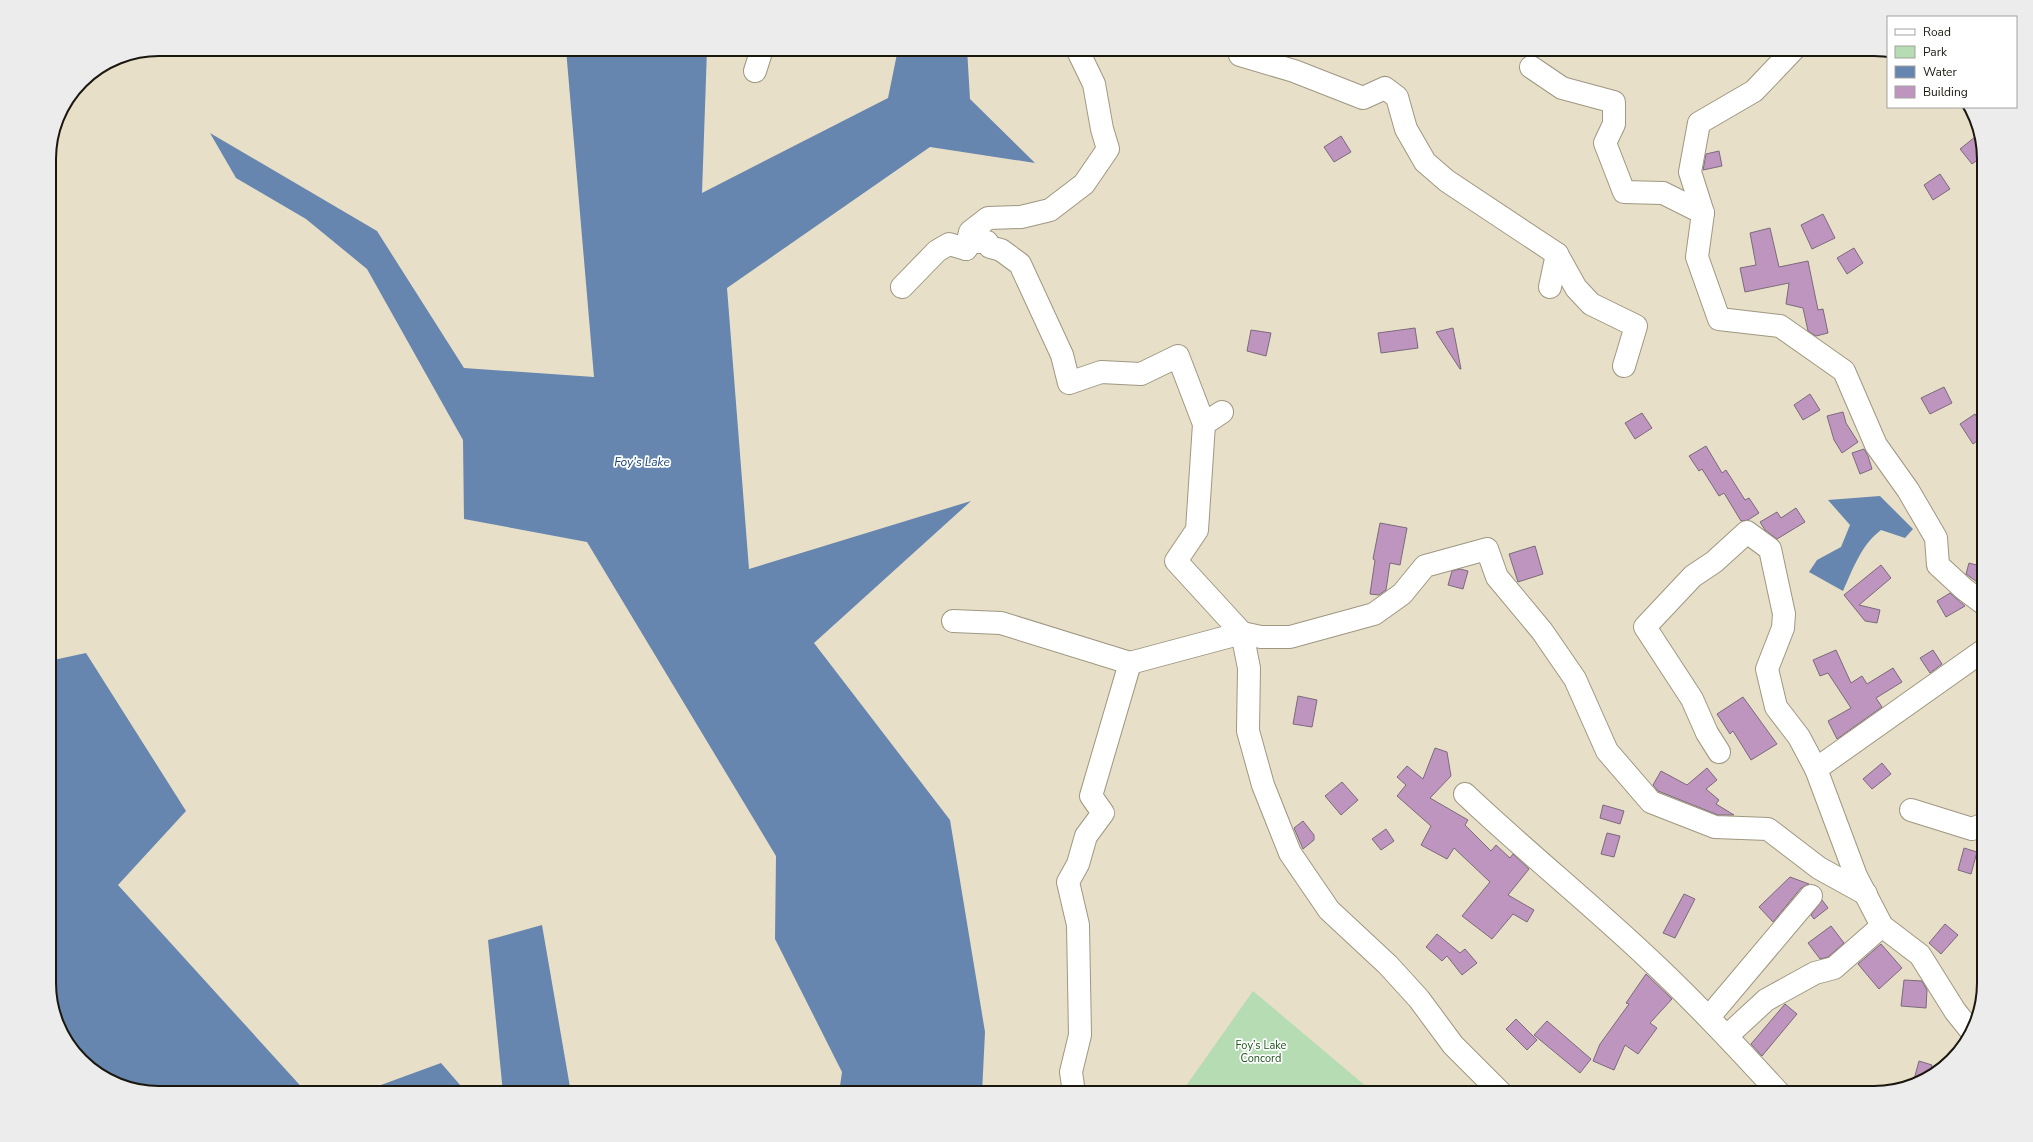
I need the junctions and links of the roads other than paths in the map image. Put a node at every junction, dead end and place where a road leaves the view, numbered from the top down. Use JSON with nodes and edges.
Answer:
{"nodes":[{"id":1,"x":760,"y":56,"type":"edge"},
{"id":2,"x":1080,"y":56,"type":"edge"},
{"id":3,"x":1243,"y":56,"type":"edge"},
{"id":4,"x":1787,"y":56,"type":"edge"},
{"id":5,"x":1531,"y":67,"type":"dead end"},
{"id":6,"x":755,"y":71,"type":"dead end"},
{"id":7,"x":1703,"y":213,"type":"junction"},
{"id":8,"x":966,"y":249,"type":"junction"},
{"id":9,"x":1557,"y":254,"type":"junction"},
{"id":10,"x":902,"y":287,"type":"dead end"},
{"id":11,"x":1550,"y":287,"type":"dead end"},
{"id":12,"x":1624,"y":366,"type":"dead end"},
{"id":13,"x":1977,"y":598,"type":"edge"},
{"id":14,"x":953,"y":621,"type":"dead end"},
{"id":15,"x":1242,"y":633,"type":"junction"},
{"id":16,"x":1977,"y":655,"type":"edge"},
{"id":17,"x":1130,"y":663,"type":"junction"},
{"id":18,"x":1719,"y":752,"type":"dead end"},
{"id":19,"x":1816,"y":769,"type":"junction"},
{"id":20,"x":1465,"y":794,"type":"dead end"},
{"id":21,"x":1911,"y":810,"type":"dead end"},
{"id":22,"x":1977,"y":827,"type":"edge"},
{"id":23,"x":1866,"y":894,"type":"junction"},
{"id":24,"x":1811,"y":896,"type":"dead end"},
{"id":25,"x":1882,"y":926,"type":"junction"},
{"id":26,"x":1709,"y":1017,"type":"junction"},
{"id":27,"x":1967,"y":1026,"type":"edge"},
{"id":28,"x":1727,"y":1036,"type":"junction"},
{"id":29,"x":1073,"y":1086,"type":"edge"},
{"id":30,"x":1495,"y":1086,"type":"edge"},
{"id":31,"x":1772,"y":1086,"type":"edge"}],
"edges":[{"from":1,"to":6,"type":"street"},
{"from":2,"to":8,"type":"street"},
{"from":3,"to":9,"type":"street"},
{"from":4,"to":7,"type":"street"},
{"from":5,"to":7,"type":"street"},
{"from":7,"to":13,"type":"street"},
{"from":8,"to":10,"type":"street"},
{"from":8,"to":15,"type":"street"},
{"from":9,"to":11,"type":"street"},
{"from":9,"to":12,"type":"street"},
{"from":14,"to":17,"type":"street"},
{"from":15,"to":17,"type":"street"},
{"from":15,"to":23,"type":"street"},
{"from":15,"to":30,"type":"street"},
{"from":16,"to":19,"type":"street"},
{"from":17,"to":29,"type":"street"},
{"from":18,"to":19,"type":"street"},
{"from":19,"to":23,"type":"street"},
{"from":20,"to":26,"type":"street"},
{"from":21,"to":22,"type":"street"},
{"from":23,"to":25,"type":"street"},
{"from":24,"to":26,"type":"street"},
{"from":25,"to":27,"type":"street"},
{"from":25,"to":28,"type":"street"},
{"from":26,"to":28,"type":"street"},
{"from":28,"to":31,"type":"street"}]}
